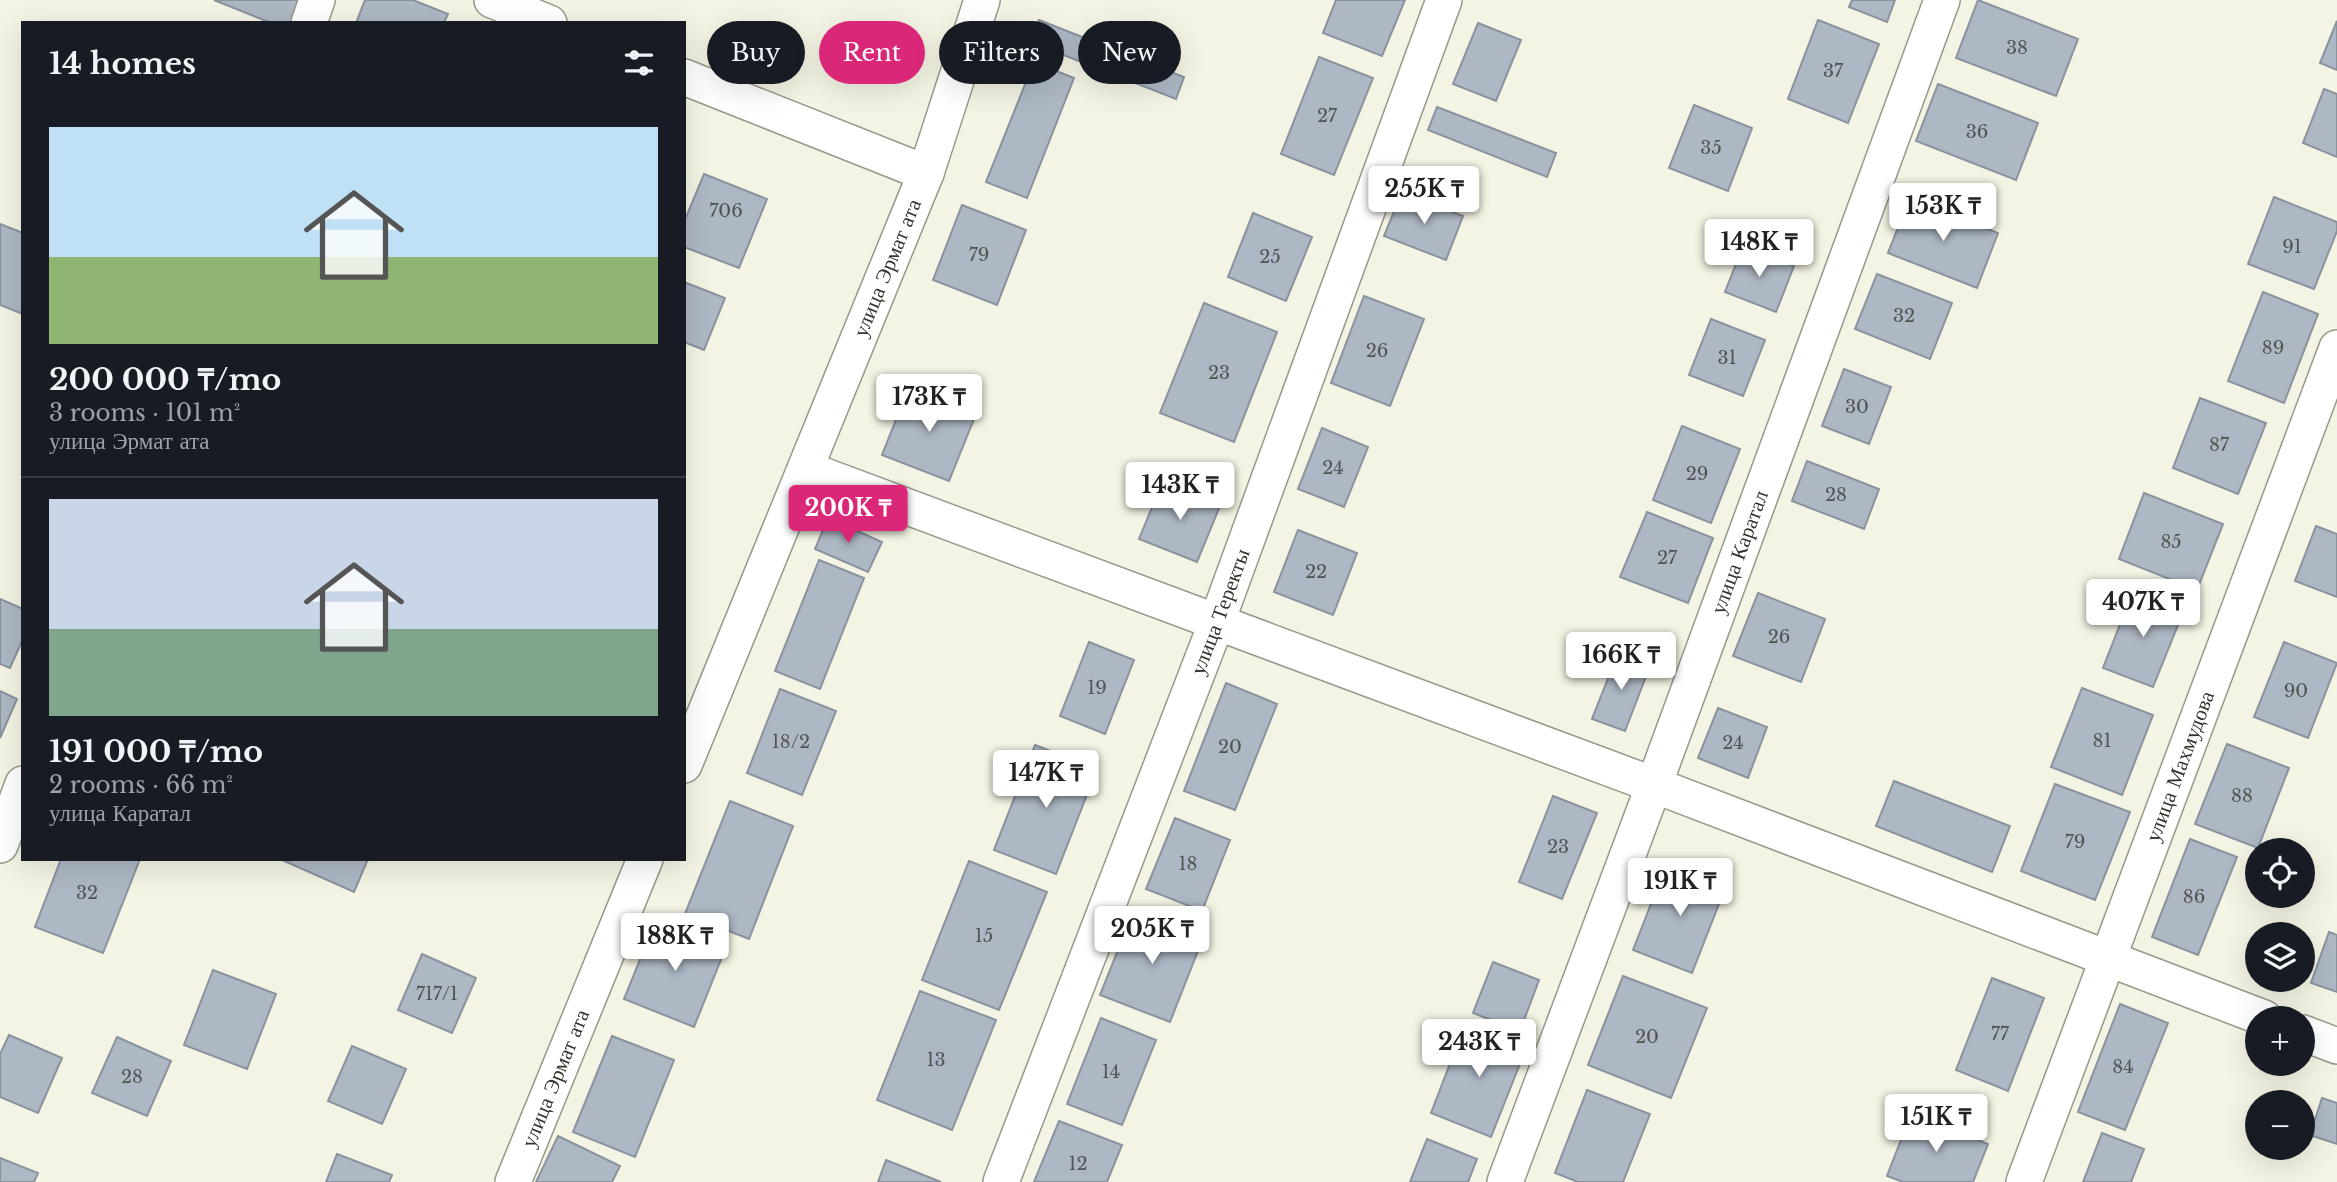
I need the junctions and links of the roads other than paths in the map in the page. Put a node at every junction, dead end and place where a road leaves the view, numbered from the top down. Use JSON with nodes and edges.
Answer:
{"nodes":[{"id":1,"x":317,"y":0,"type":"edge"},
{"id":2,"x":492,"y":0,"type":"edge"},
{"id":3,"x":982,"y":0,"type":"edge"},
{"id":4,"x":1444,"y":0,"type":"edge"},
{"id":5,"x":1942,"y":0,"type":"edge"},
{"id":6,"x":310,"y":21,"type":"edge"},
{"id":7,"x":544,"y":21,"type":"edge"},
{"id":8,"x":686,"y":78,"type":"edge"},
{"id":9,"x":926,"y":173,"type":"junction"},
{"id":10,"x":2337,"y":348,"type":"edge"},
{"id":11,"x":806,"y":469,"type":"junction"},
{"id":12,"x":1216,"y":624,"type":"junction"},
{"id":13,"x":686,"y":760,"type":"edge"},
{"id":14,"x":1654,"y":785,"type":"junction"},
{"id":15,"x":21,"y":789,"type":"edge"},
{"id":16,"x":0,"y":845,"type":"edge"},
{"id":17,"x":644,"y":861,"type":"edge"},
{"id":18,"x":2107,"y":959,"type":"junction"},
{"id":19,"x":2245,"y":1011,"type":"edge"},
{"id":20,"x":2315,"y":1038,"type":"edge"},
{"id":21,"x":2337,"y":1046,"type":"edge"},
{"id":22,"x":513,"y":1182,"type":"edge"},
{"id":23,"x":1001,"y":1182,"type":"edge"},
{"id":24,"x":1505,"y":1182,"type":"edge"},
{"id":25,"x":2024,"y":1182,"type":"edge"}],
"edges":[{"from":1,"to":6,"type":"street"},
{"from":2,"to":7,"type":"street"},
{"from":3,"to":9,"type":"street","name":"улица Эрмат ата"},
{"from":4,"to":12,"type":"street","name":"улица Теректы"},
{"from":5,"to":14,"type":"street","name":"улица Каратал"},
{"from":8,"to":9,"type":"street"},
{"from":9,"to":11,"type":"street","name":"улица Эрмат ата"},
{"from":10,"to":18,"type":"street","name":"улица Махмудова"},
{"from":11,"to":12,"type":"street"},
{"from":11,"to":13,"type":"street","name":"улица Эрмат ата"},
{"from":12,"to":14,"type":"street"},
{"from":12,"to":23,"type":"street","name":"улица Теректы"},
{"from":14,"to":18,"type":"street"},
{"from":14,"to":24,"type":"street","name":"улица Каратал"},
{"from":15,"to":16,"type":"street"},
{"from":17,"to":22,"type":"street","name":"улица Эрмат ата"},
{"from":18,"to":19,"type":"street"},
{"from":18,"to":25,"type":"street","name":"улица Махмудова"},
{"from":20,"to":21,"type":"street"}]}
